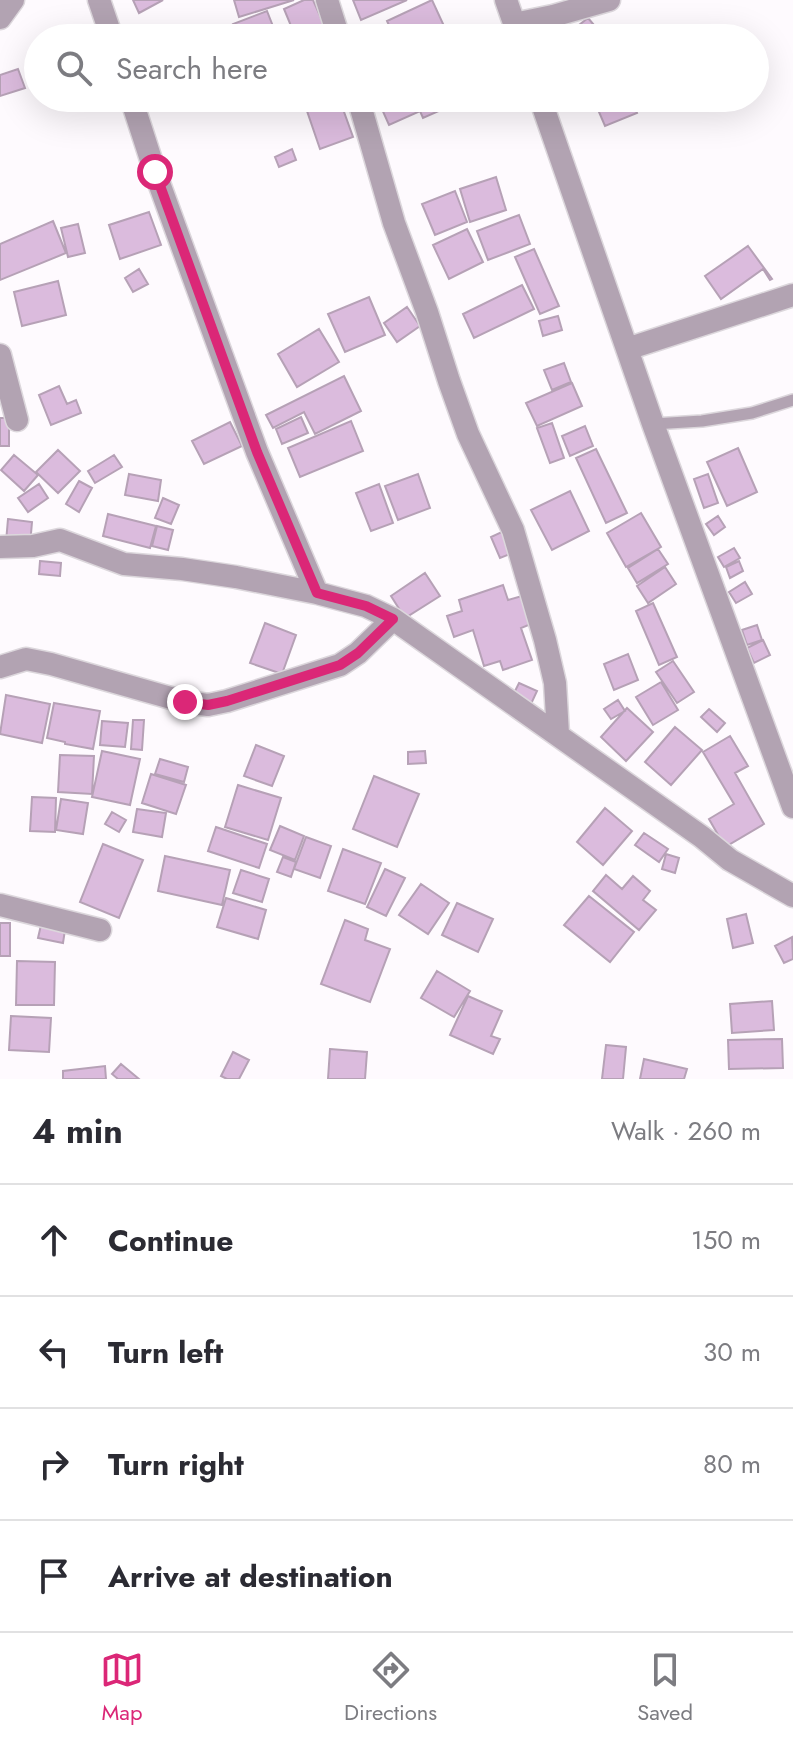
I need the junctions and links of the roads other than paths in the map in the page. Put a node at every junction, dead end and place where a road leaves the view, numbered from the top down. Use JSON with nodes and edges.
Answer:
{"nodes":[{"id":1,"x":13,"y":0,"type":"edge"},
{"id":2,"x":99,"y":0,"type":"edge"},
{"id":3,"x":327,"y":0,"type":"edge"},
{"id":4,"x":506,"y":0,"type":"edge"},
{"id":5,"x":609,"y":0,"type":"edge"},
{"id":6,"x":0,"y":18,"type":"edge"},
{"id":7,"x":107,"y":24,"type":"edge"},
{"id":8,"x":335,"y":24,"type":"edge"},
{"id":9,"x":515,"y":24,"type":"edge"},
{"id":10,"x":534,"y":24,"type":"edge"},
{"id":11,"x":136,"y":112,"type":"edge"},
{"id":12,"x":362,"y":112,"type":"edge"},
{"id":13,"x":545,"y":112,"type":"edge"},
{"id":14,"x":793,"y":295,"type":"edge"},
{"id":15,"x":627,"y":349,"type":"junction"},
{"id":16,"x":0,"y":355,"type":"edge"},
{"id":17,"x":793,"y":400,"type":"edge"},
{"id":18,"x":17,"y":420,"type":"dead end"},
{"id":19,"x":653,"y":424,"type":"junction"},
{"id":20,"x":0,"y":547,"type":"edge"},
{"id":21,"x":317,"y":593,"type":"junction"},
{"id":22,"x":393,"y":619,"type":"junction"},
{"id":23,"x":0,"y":667,"type":"edge"},
{"id":24,"x":558,"y":734,"type":"junction"},
{"id":25,"x":793,"y":807,"type":"edge"},
{"id":26,"x":793,"y":896,"type":"edge"},
{"id":27,"x":0,"y":905,"type":"edge"},
{"id":28,"x":100,"y":930,"type":"dead end"}],
"edges":[{"from":1,"to":6,"type":"street"},
{"from":2,"to":7,"type":"street"},
{"from":3,"to":8,"type":"street"},
{"from":4,"to":9,"type":"street"},
{"from":5,"to":10,"type":"street"},
{"from":11,"to":21,"type":"street"},
{"from":12,"to":24,"type":"street"},
{"from":13,"to":15,"type":"street"},
{"from":14,"to":15,"type":"street"},
{"from":15,"to":19,"type":"street"},
{"from":16,"to":18,"type":"street"},
{"from":17,"to":19,"type":"lane"},
{"from":19,"to":25,"type":"street"},
{"from":20,"to":21,"type":"street"},
{"from":21,"to":22,"type":"street"},
{"from":22,"to":23,"type":"street"},
{"from":22,"to":24,"type":"street"},
{"from":24,"to":26,"type":"street"},
{"from":27,"to":28,"type":"street"}]}
